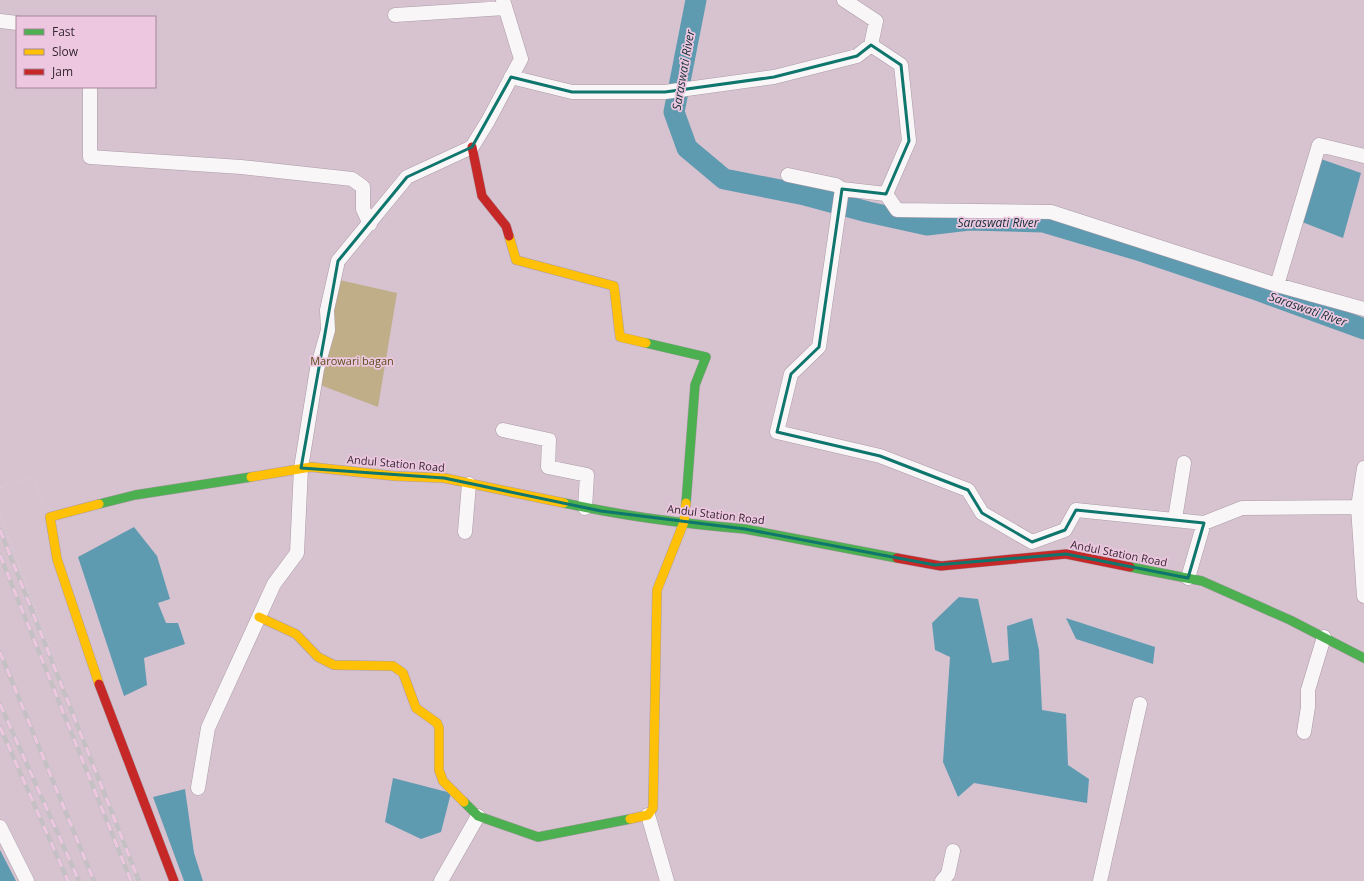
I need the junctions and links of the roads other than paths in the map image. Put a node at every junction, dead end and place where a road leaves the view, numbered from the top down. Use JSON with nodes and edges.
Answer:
{"nodes":[{"id":1,"x":844,"y":0,"type":"edge"},
{"id":2,"x":504,"y":4,"type":"edge"},
{"id":3,"x":395,"y":15,"type":"dead end"},
{"id":4,"x":0,"y":21,"type":"edge"},
{"id":5,"x":16,"y":23,"type":"edge"},
{"id":6,"x":871,"y":46,"type":"junction"},
{"id":7,"x":511,"y":77,"type":"junction"},
{"id":8,"x":90,"y":88,"type":"edge"},
{"id":9,"x":472,"y":148,"type":"junction"},
{"id":10,"x":1364,"y":156,"type":"edge"},
{"id":11,"x":788,"y":176,"type":"dead end"},
{"id":12,"x":842,"y":190,"type":"junction"},
{"id":13,"x":886,"y":194,"type":"junction"},
{"id":14,"x":370,"y":224,"type":"junction"},
{"id":15,"x":1277,"y":285,"type":"junction"},
{"id":16,"x":1364,"y":309,"type":"edge"},
{"id":17,"x":503,"y":430,"type":"dead end"},
{"id":18,"x":1184,"y":463,"type":"dead end"},
{"id":19,"x":301,"y":468,"type":"junction"},
{"id":20,"x":1364,"y":468,"type":"edge"},
{"id":21,"x":469,"y":484,"type":"junction"},
{"id":22,"x":1361,"y":507,"type":"edge"},
{"id":23,"x":585,"y":508,"type":"junction"},
{"id":24,"x":1174,"y":519,"type":"junction"},
{"id":25,"x":684,"y":522,"type":"junction"},
{"id":26,"x":1204,"y":523,"type":"junction"},
{"id":27,"x":465,"y":532,"type":"dead end"},
{"id":28,"x":1188,"y":578,"type":"junction"},
{"id":29,"x":1364,"y":596,"type":"edge"},
{"id":30,"x":259,"y":617,"type":"junction"},
{"id":31,"x":1324,"y":637,"type":"junction"},
{"id":32,"x":1364,"y":658,"type":"edge"},
{"id":33,"x":1140,"y":704,"type":"dead end"},
{"id":34,"x":1304,"y":732,"type":"dead end"},
{"id":35,"x":198,"y":788,"type":"dead end"},
{"id":36,"x":648,"y":814,"type":"junction"},
{"id":37,"x":478,"y":816,"type":"junction"},
{"id":38,"x":0,"y":827,"type":"edge"},
{"id":39,"x":953,"y":851,"type":"dead end"},
{"id":40,"x":27,"y":881,"type":"edge"},
{"id":41,"x":174,"y":881,"type":"edge"},
{"id":42,"x":441,"y":881,"type":"edge"},
{"id":43,"x":667,"y":881,"type":"edge"},
{"id":44,"x":942,"y":881,"type":"edge"},
{"id":45,"x":1100,"y":881,"type":"edge"}],
"edges":[{"from":1,"to":6,"type":"street"},
{"from":2,"to":3,"type":"street"},
{"from":2,"to":7,"type":"street"},
{"from":4,"to":5,"type":"street"},
{"from":6,"to":7,"type":"street"},
{"from":6,"to":13,"type":"street"},
{"from":7,"to":9,"type":"street"},
{"from":8,"to":14,"type":"street"},
{"from":9,"to":14,"type":"street"},
{"from":9,"to":25,"type":"street"},
{"from":10,"to":15,"type":"street"},
{"from":11,"to":12,"type":"street"},
{"from":12,"to":13,"type":"street"},
{"from":12,"to":24,"type":"street"},
{"from":13,"to":15,"type":"street"},
{"from":14,"to":19,"type":"street"},
{"from":15,"to":16,"type":"street"},
{"from":17,"to":23,"type":"street"},
{"from":18,"to":24,"type":"street"},
{"from":19,"to":21,"type":"street","name":"Andul Station Road"},
{"from":19,"to":30,"type":"street"},
{"from":19,"to":41,"type":"street","name":"Andul Station Road"},
{"from":20,"to":22,"type":"street"},
{"from":21,"to":23,"type":"street","name":"Andul Station Road"},
{"from":21,"to":27,"type":"street"},
{"from":22,"to":26,"type":"street"},
{"from":22,"to":29,"type":"street"},
{"from":23,"to":25,"type":"street","name":"Andul Station Road"},
{"from":24,"to":26,"type":"street"},
{"from":25,"to":28,"type":"street","name":"Andul Station Road"},
{"from":25,"to":36,"type":"street"},
{"from":26,"to":28,"type":"street"},
{"from":28,"to":31,"type":"street","name":"Andul Station Road"},
{"from":30,"to":35,"type":"street"},
{"from":30,"to":37,"type":"street"},
{"from":31,"to":32,"type":"street","name":"Andul Station Road"},
{"from":31,"to":34,"type":"street"},
{"from":33,"to":45,"type":"street"},
{"from":36,"to":37,"type":"street"},
{"from":36,"to":43,"type":"street"},
{"from":37,"to":42,"type":"street"},
{"from":38,"to":40,"type":"street"},
{"from":39,"to":44,"type":"street"}]}
